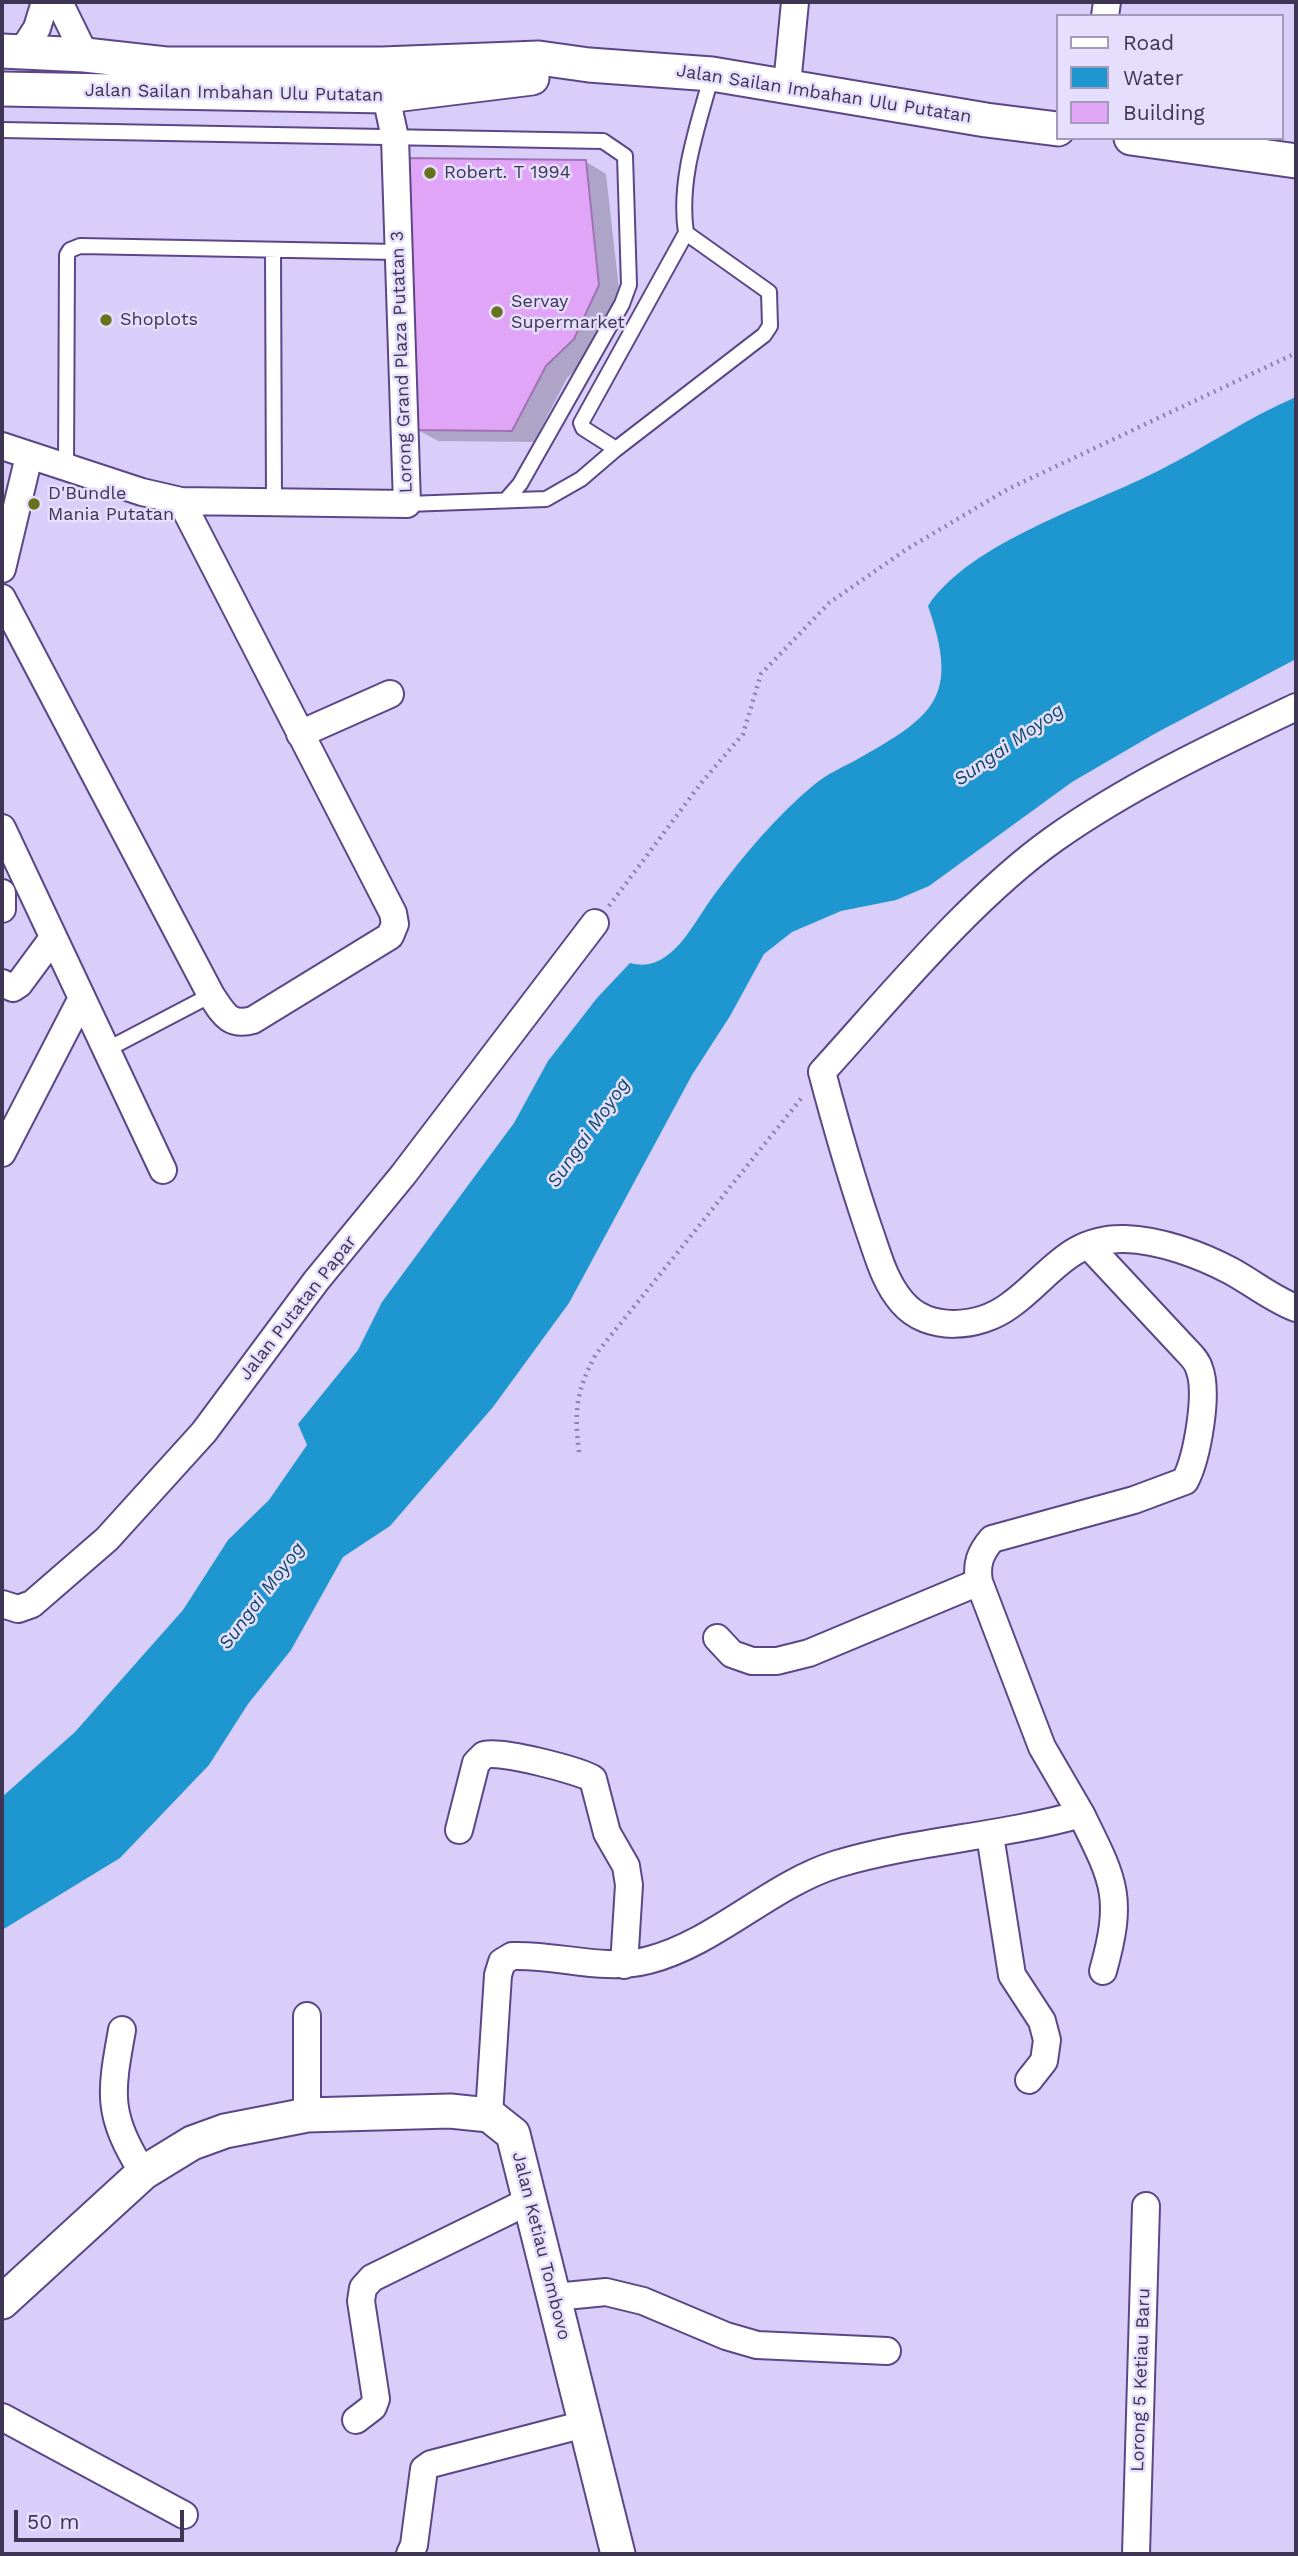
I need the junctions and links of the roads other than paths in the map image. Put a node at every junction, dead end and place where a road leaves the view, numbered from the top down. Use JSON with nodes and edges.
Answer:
{"nodes":[{"id":1,"x":45,"y":2,"type":"edge"},
{"id":2,"x":58,"y":2,"type":"edge"},
{"id":3,"x":795,"y":2,"type":"edge"},
{"id":4,"x":11,"y":52,"type":"edge"},
{"id":5,"x":85,"y":55,"type":"junction"},
{"id":6,"x":589,"y":65,"type":"junction"},
{"id":7,"x":712,"y":74,"type":"junction"},
{"id":8,"x":787,"y":85,"type":"junction"},
{"id":9,"x":2,"y":89,"type":"edge"},
{"id":10,"x":386,"y":96,"type":"junction"},
{"id":11,"x":1056,"y":129,"type":"edge"},
{"id":12,"x":2,"y":130,"type":"edge"},
{"id":13,"x":395,"y":138,"type":"junction"},
{"id":14,"x":1145,"y":140,"type":"edge"},
{"id":15,"x":1296,"y":161,"type":"edge"},
{"id":16,"x":686,"y":233,"type":"junction"},
{"id":17,"x":273,"y":250,"type":"junction"},
{"id":18,"x":397,"y":252,"type":"junction"},
{"id":19,"x":593,"y":355,"type":"junction"},
{"id":20,"x":613,"y":365,"type":"junction"},
{"id":21,"x":2,"y":446,"type":"edge"},
{"id":22,"x":616,"y":449,"type":"junction"},
{"id":23,"x":29,"y":456,"type":"junction"},
{"id":24,"x":66,"y":468,"type":"junction"},
{"id":25,"x":506,"y":499,"type":"junction"},
{"id":26,"x":181,"y":501,"type":"junction"},
{"id":27,"x":274,"y":503,"type":"junction"},
{"id":28,"x":407,"y":504,"type":"junction"},
{"id":29,"x":2,"y":565,"type":"edge"},
{"id":30,"x":2,"y":598,"type":"edge"},
{"id":31,"x":390,"y":694,"type":"dead end"},
{"id":32,"x":1296,"y":707,"type":"edge"},
{"id":33,"x":300,"y":734,"type":"junction"},
{"id":34,"x":2,"y":828,"type":"edge"},
{"id":35,"x":2,"y":893,"type":"edge"},
{"id":36,"x":2,"y":909,"type":"edge"},
{"id":37,"x":595,"y":923,"type":"road end"},
{"id":38,"x":53,"y":938,"type":"junction"},
{"id":39,"x":2,"y":983,"type":"edge"},
{"id":40,"x":211,"y":995,"type":"junction"},
{"id":41,"x":82,"y":998,"type":"junction"},
{"id":42,"x":106,"y":1050,"type":"junction"},
{"id":43,"x":2,"y":1153,"type":"edge"},
{"id":44,"x":163,"y":1170,"type":"dead end"},
{"id":45,"x":1089,"y":1246,"type":"junction"},
{"id":46,"x":1296,"y":1308,"type":"edge"},
{"id":47,"x":979,"y":1582,"type":"junction"},
{"id":48,"x":2,"y":1604,"type":"edge"},
{"id":49,"x":717,"y":1638,"type":"dead end"},
{"id":50,"x":1081,"y":1814,"type":"junction"},
{"id":51,"x":458,"y":1830,"type":"dead end"},
{"id":52,"x":990,"y":1835,"type":"junction"},
{"id":53,"x":624,"y":1965,"type":"junction"},
{"id":54,"x":1103,"y":1970,"type":"dead end"},
{"id":55,"x":307,"y":2016,"type":"dead end"},
{"id":56,"x":122,"y":2030,"type":"dead end"},
{"id":57,"x":1029,"y":2080,"type":"dead end"},
{"id":58,"x":307,"y":2115,"type":"junction"},
{"id":59,"x":489,"y":2115,"type":"junction"},
{"id":60,"x":144,"y":2173,"type":"junction"},
{"id":61,"x":531,"y":2200,"type":"junction"},
{"id":62,"x":1146,"y":2206,"type":"dead end"},
{"id":63,"x":555,"y":2297,"type":"junction"},
{"id":64,"x":2,"y":2302,"type":"edge"},
{"id":65,"x":887,"y":2351,"type":"dead end"},
{"id":66,"x":2,"y":2417,"type":"edge"},
{"id":67,"x":356,"y":2420,"type":"dead end"},
{"id":68,"x":585,"y":2424,"type":"junction"},
{"id":69,"x":184,"y":2515,"type":"dead end"},
{"id":70,"x":410,"y":2554,"type":"edge"},
{"id":71,"x":618,"y":2554,"type":"edge"},
{"id":72,"x":1136,"y":2554,"type":"edge"}],
"edges":[{"from":1,"to":4,"type":"street"},
{"from":2,"to":5,"type":"street"},
{"from":3,"to":8,"type":"street"},
{"from":4,"to":5,"type":"street","name":"Jalan Sailan Imbahan Ulu Putatan"},
{"from":5,"to":6,"type":"street","name":"Jalan Sailan Imbahan Ulu Putatan"},
{"from":6,"to":7,"type":"street","name":"Jalan Sailan Imbahan Ulu Putatan"},
{"from":6,"to":10,"type":"street","name":"Jalan Sailan Imbahan Ulu Putatan"},
{"from":7,"to":8,"type":"street","name":"Jalan Sailan Imbahan Ulu Putatan"},
{"from":7,"to":16,"type":"lane"},
{"from":8,"to":11,"type":"street","name":"Jalan Sailan Imbahan Ulu Putatan"},
{"from":9,"to":10,"type":"street","name":"Jalan Sailan Imbahan Ulu Putatan"},
{"from":10,"to":13,"type":"street","name":"Lorong Grand Plaza Putatan 3"},
{"from":12,"to":13,"type":"lane"},
{"from":13,"to":18,"type":"street","name":"Lorong Grand Plaza Putatan 3"},
{"from":13,"to":19,"type":"lane"},
{"from":14,"to":15,"type":"street"},
{"from":16,"to":20,"type":"lane"},
{"from":16,"to":22,"type":"lane","name":"Lorong Grand Plaza Putatan 3"},
{"from":17,"to":18,"type":"lane"},
{"from":17,"to":24,"type":"lane"},
{"from":17,"to":27,"type":"lane"},
{"from":18,"to":28,"type":"street","name":"Lorong Grand Plaza Putatan 3"},
{"from":19,"to":20,"type":"lane"},
{"from":19,"to":25,"type":"lane"},
{"from":20,"to":22,"type":"lane"},
{"from":21,"to":23,"type":"street"},
{"from":22,"to":25,"type":"lane","name":"Lorong Grand Plaza Putatan 3"},
{"from":23,"to":24,"type":"street"},
{"from":23,"to":29,"type":"street"},
{"from":24,"to":26,"type":"street"},
{"from":25,"to":28,"type":"lane","name":"Lorong Grand Plaza Putatan 3"},
{"from":26,"to":27,"type":"street"},
{"from":26,"to":33,"type":"street"},
{"from":27,"to":28,"type":"street"},
{"from":30,"to":40,"type":"street"},
{"from":31,"to":33,"type":"street"},
{"from":32,"to":45,"type":"street"},
{"from":33,"to":40,"type":"street"},
{"from":34,"to":38,"type":"street"},
{"from":35,"to":36,"type":"street"},
{"from":37,"to":48,"type":"street","name":"Jalan Putatan Papar"},
{"from":38,"to":39,"type":"street"},
{"from":38,"to":41,"type":"street"},
{"from":40,"to":42,"type":"lane"},
{"from":41,"to":42,"type":"street"},
{"from":41,"to":43,"type":"street"},
{"from":42,"to":44,"type":"street"},
{"from":45,"to":46,"type":"street"},
{"from":45,"to":47,"type":"street"},
{"from":47,"to":49,"type":"street"},
{"from":47,"to":50,"type":"street"},
{"from":50,"to":52,"type":"street"},
{"from":50,"to":54,"type":"street"},
{"from":51,"to":53,"type":"street"},
{"from":52,"to":53,"type":"street"},
{"from":52,"to":57,"type":"street"},
{"from":53,"to":59,"type":"street"},
{"from":55,"to":58,"type":"street"},
{"from":56,"to":60,"type":"street"},
{"from":58,"to":59,"type":"street"},
{"from":58,"to":60,"type":"street"},
{"from":59,"to":61,"type":"street","name":"Jalan Ketiau Tombovo"},
{"from":60,"to":64,"type":"street"},
{"from":61,"to":63,"type":"street","name":"Jalan Ketiau Tombovo"},
{"from":61,"to":67,"type":"street"},
{"from":62,"to":72,"type":"street","name":"Lorong 5 Ketiau Baru"},
{"from":63,"to":65,"type":"street"},
{"from":63,"to":68,"type":"street","name":"Jalan Ketiau Tombovo"},
{"from":66,"to":69,"type":"street"},
{"from":68,"to":70,"type":"street"},
{"from":68,"to":71,"type":"street","name":"Jalan Ketiau Tombovo"}]}
